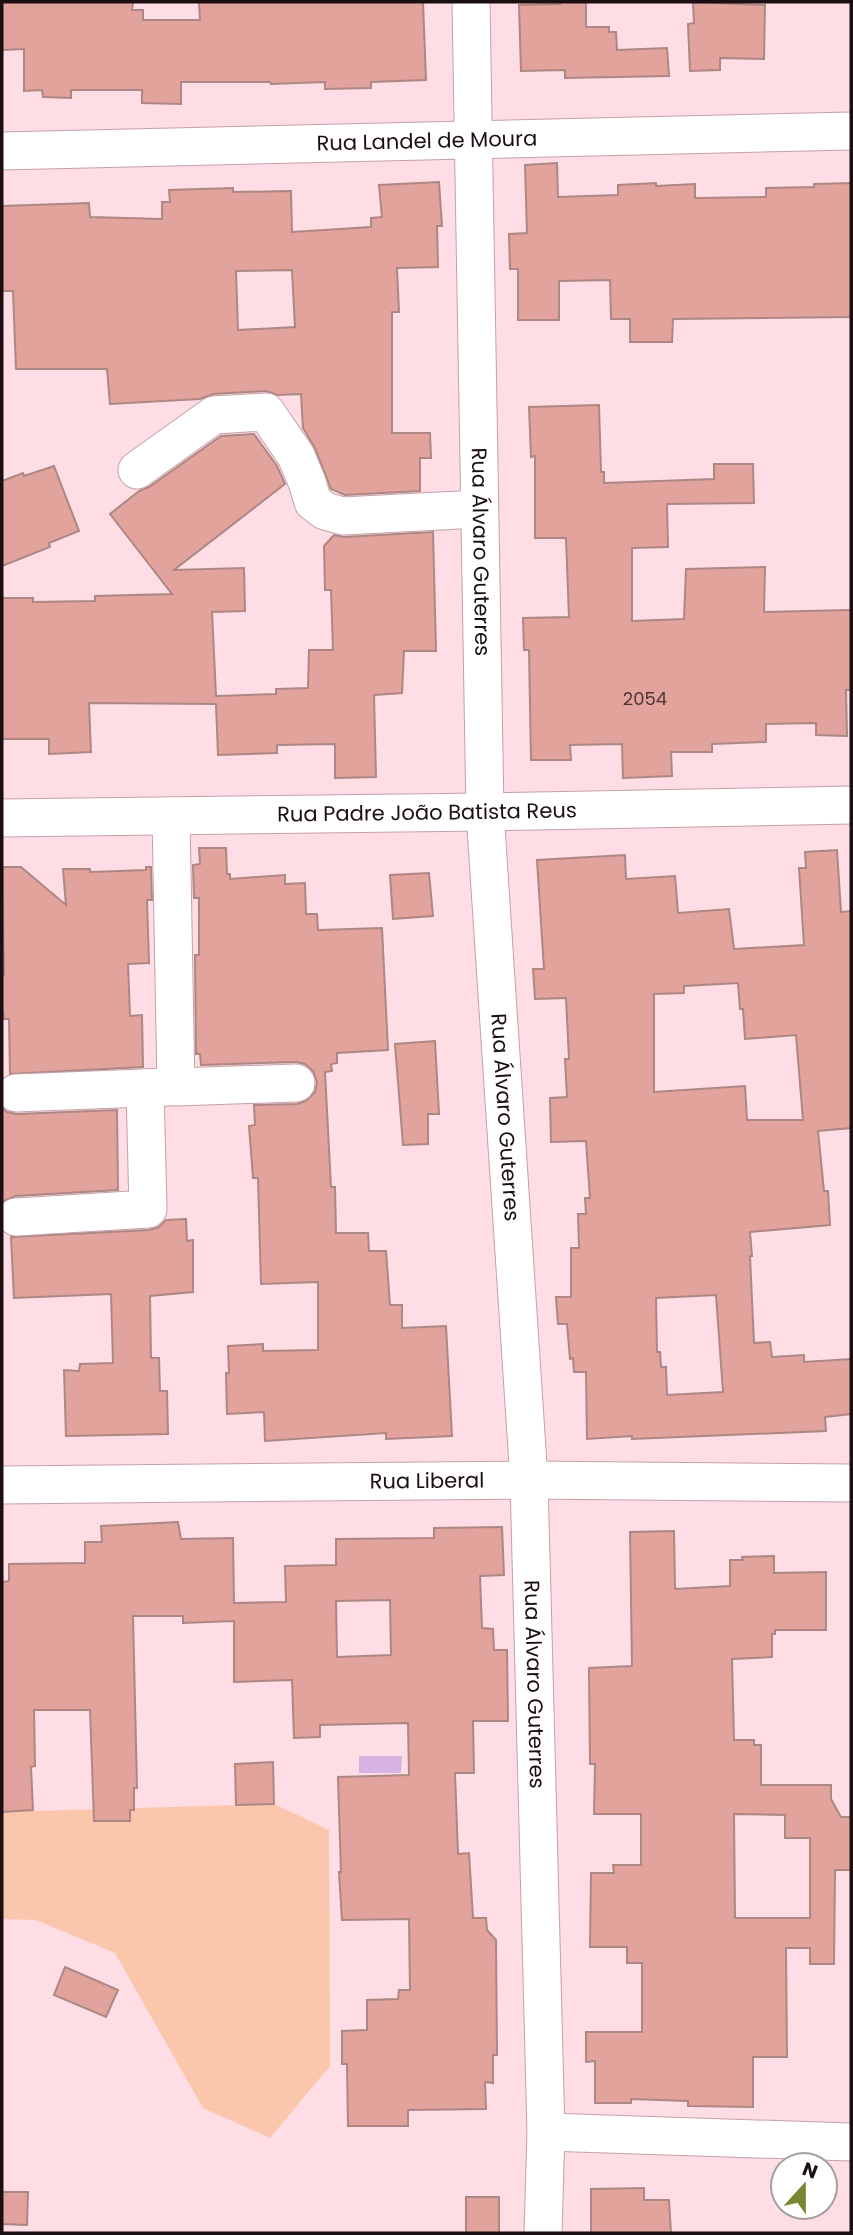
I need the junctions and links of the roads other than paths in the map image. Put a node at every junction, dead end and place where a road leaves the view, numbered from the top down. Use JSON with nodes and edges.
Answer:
{"nodes":[{"id":1,"x":471,"y":2,"type":"edge"},
{"id":2,"x":851,"y":131,"type":"edge"},
{"id":3,"x":472,"y":139,"type":"junction"},
{"id":4,"x":2,"y":152,"type":"edge"},
{"id":5,"x":137,"y":470,"type":"dead end"},
{"id":6,"x":479,"y":509,"type":"junction"},
{"id":7,"x":851,"y":805,"type":"edge"},
{"id":8,"x":485,"y":813,"type":"junction"},
{"id":9,"x":171,"y":816,"type":"junction"},
{"id":10,"x":2,"y":818,"type":"edge"},
{"id":11,"x":296,"y":1083,"type":"dead end"},
{"id":12,"x":161,"y":1087,"type":"junction"},
{"id":13,"x":16,"y":1093,"type":"dead end"},
{"id":14,"x":16,"y":1217,"type":"dead end"},
{"id":15,"x":529,"y":1480,"type":"junction"},
{"id":16,"x":851,"y":1483,"type":"edge"},
{"id":17,"x":2,"y":1485,"type":"edge"},
{"id":18,"x":546,"y":2132,"type":"junction"},
{"id":19,"x":851,"y":2142,"type":"edge"},
{"id":20,"x":544,"y":2233,"type":"edge"}],
"edges":[{"from":1,"to":3,"type":"street","name":"Rua Álvaro Guterres"},
{"from":2,"to":3,"type":"street","name":"Rua Landel de Moura"},
{"from":3,"to":4,"type":"street","name":"Rua Landel de Moura"},
{"from":3,"to":6,"type":"street","name":"Rua Álvaro Guterres"},
{"from":5,"to":6,"type":"street"},
{"from":6,"to":8,"type":"street","name":"Rua Álvaro Guterres"},
{"from":7,"to":8,"type":"street","name":"Rua Padre João Batista Reus"},
{"from":8,"to":9,"type":"street","name":"Rua Padre João Batista Reus"},
{"from":8,"to":15,"type":"street","name":"Rua Álvaro Guterres"},
{"from":9,"to":10,"type":"street","name":"Rua Padre João Batista Reus"},
{"from":9,"to":12,"type":"street"},
{"from":11,"to":12,"type":"street"},
{"from":12,"to":13,"type":"street"},
{"from":12,"to":14,"type":"street"},
{"from":15,"to":16,"type":"street","name":"Rua Liberal"},
{"from":15,"to":17,"type":"street","name":"Rua Liberal"},
{"from":15,"to":18,"type":"street","name":"Rua Álvaro Guterres"},
{"from":18,"to":19,"type":"street"},
{"from":18,"to":20,"type":"street","name":"Rua Álvaro Guterres"}]}
